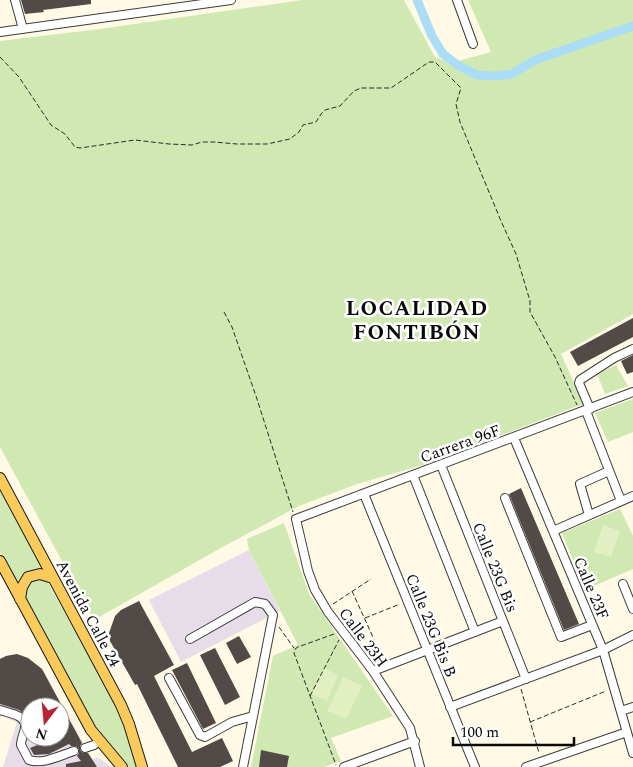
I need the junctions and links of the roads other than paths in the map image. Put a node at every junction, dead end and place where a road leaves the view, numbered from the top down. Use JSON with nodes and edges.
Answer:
{"nodes":[{"id":1,"x":15,"y":0,"type":"edge"},
{"id":2,"x":231,"y":0,"type":"edge"},
{"id":3,"x":457,"y":0,"type":"edge"},
{"id":4,"x":23,"y":29,"type":"junction"},
{"id":5,"x":0,"y":32,"type":"edge"},
{"id":6,"x":473,"y":44,"type":"dead end"},
{"id":7,"x":633,"y":349,"type":"edge"},
{"id":8,"x":633,"y":392,"type":"edge"},
{"id":9,"x":585,"y":411,"type":"junction"},
{"id":10,"x":514,"y":438,"type":"junction"},
{"id":11,"x":441,"y":465,"type":"junction"},
{"id":12,"x":609,"y":471,"type":"junction"},
{"id":13,"x":413,"y":475,"type":"junction"},
{"id":14,"x":0,"y":478,"type":"edge"},
{"id":15,"x":364,"y":494,"type":"junction"},
{"id":16,"x":633,"y":496,"type":"edge"},
{"id":17,"x":505,"y":498,"type":"dead end"},
{"id":18,"x":621,"y":501,"type":"junction"},
{"id":19,"x":589,"y":515,"type":"junction"},
{"id":20,"x":296,"y":519,"type":"joint"},
{"id":21,"x":553,"y":531,"type":"junction"},
{"id":22,"x":0,"y":561,"type":"edge"},
{"id":23,"x":53,"y":578,"type":"junction"},
{"id":24,"x":623,"y":584,"type":"dead end"},
{"id":25,"x":20,"y":598,"type":"junction"},
{"id":26,"x":633,"y":609,"type":"edge"},
{"id":27,"x":503,"y":621,"type":"junction"},
{"id":28,"x":592,"y":625,"type":"junction"},
{"id":29,"x":474,"y":632,"type":"junction"},
{"id":30,"x":633,"y":635,"type":"edge"},
{"id":31,"x":190,"y":639,"type":"dead end"},
{"id":32,"x":427,"y":650,"type":"junction"},
{"id":33,"x":603,"y":650,"type":"junction"},
{"id":34,"x":373,"y":671,"type":"junction"},
{"id":35,"x":169,"y":678,"type":"dead end"},
{"id":36,"x":523,"y":680,"type":"junction"},
{"id":37,"x":450,"y":707,"type":"junction"},
{"id":38,"x":633,"y":707,"type":"edge"},
{"id":39,"x":0,"y":710,"type":"edge"},
{"id":40,"x":621,"y":711,"type":"junction"},
{"id":41,"x":253,"y":716,"type":"junction"},
{"id":42,"x":627,"y":732,"type":"junction"},
{"id":43,"x":99,"y":741,"type":"junction"},
{"id":44,"x":415,"y":741,"type":"junction"},
{"id":45,"x":85,"y":748,"type":"dead end"},
{"id":46,"x":74,"y":751,"type":"dead end"},
{"id":47,"x":633,"y":754,"type":"edge"},
{"id":48,"x":552,"y":763,"type":"edge"},
{"id":49,"x":122,"y":767,"type":"edge"},
{"id":50,"x":142,"y":767,"type":"edge"},
{"id":51,"x":243,"y":767,"type":"edge"},
{"id":52,"x":344,"y":767,"type":"edge"},
{"id":53,"x":420,"y":767,"type":"edge"},
{"id":54,"x":475,"y":767,"type":"edge"},
{"id":55,"x":526,"y":767,"type":"edge"}],
"edges":[{"from":1,"to":4,"type":"street"},
{"from":2,"to":4,"type":"street"},
{"from":3,"to":6,"type":"street"},
{"from":4,"to":5,"type":"street"},
{"from":7,"to":9,"type":"street"},
{"from":8,"to":9,"type":"street","name":"Carrera 96F"},
{"from":9,"to":10,"type":"street","name":"Carrera 96F"},
{"from":9,"to":12,"type":"street"},
{"from":10,"to":11,"type":"street","name":"Carrera 96F"},
{"from":10,"to":21,"type":"street","name":"Calle 23F"},
{"from":11,"to":13,"type":"street","name":"Carrera 96F"},
{"from":11,"to":27,"type":"street","name":"Calle 23G Bis"},
{"from":12,"to":18,"type":"street"},
{"from":12,"to":19,"type":"street"},
{"from":13,"to":15,"type":"street","name":"Carrera 96F"},
{"from":13,"to":29,"type":"street"},
{"from":14,"to":23,"type":"main road","name":"Avenida Calle 24"},
{"from":15,"to":20,"type":"street","name":"Carrera 96F"},
{"from":15,"to":32,"type":"street","name":"Calle 23G Bis B"},
{"from":16,"to":18,"type":"street"},
{"from":17,"to":28,"type":"street"},
{"from":18,"to":19,"type":"street"},
{"from":19,"to":21,"type":"street"},
{"from":20,"to":34,"type":"street","name":"Calle 23H"},
{"from":21,"to":28,"type":"street","name":"Calle 23F"},
{"from":22,"to":25,"type":"main road"},
{"from":23,"to":25,"type":"main road"},
{"from":23,"to":50,"type":"main road","name":"Avenida Calle 24"},
{"from":24,"to":26,"type":"street"},
{"from":25,"to":43,"type":"main road"},
{"from":27,"to":29,"type":"street"},
{"from":27,"to":36,"type":"street","name":"Calle 23G Bis"},
{"from":28,"to":33,"type":"street","name":"Calle 23F"},
{"from":29,"to":32,"type":"street"},
{"from":30,"to":33,"type":"street"},
{"from":31,"to":41,"type":"street"},
{"from":32,"to":34,"type":"street"},
{"from":32,"to":37,"type":"street","name":"Calle 23G Bis B"},
{"from":33,"to":36,"type":"street"},
{"from":33,"to":40,"type":"street","name":"Calle 23F"},
{"from":34,"to":44,"type":"street","name":"Calle 23H"},
{"from":35,"to":41,"type":"street"},
{"from":36,"to":37,"type":"street"},
{"from":37,"to":54,"type":"street","name":"Calle 23G Bis B"},
{"from":38,"to":40,"type":"street"},
{"from":39,"to":46,"type":"street"},
{"from":40,"to":42,"type":"street","name":"Calle 23F"},
{"from":41,"to":51,"type":"street"},
{"from":42,"to":47,"type":"street","name":"Calle 23F"},
{"from":42,"to":48,"type":"street"},
{"from":43,"to":45,"type":"street"},
{"from":43,"to":49,"type":"main road"},
{"from":44,"to":52,"type":"street"},
{"from":44,"to":53,"type":"street","name":"Calle 23H"},
{"from":48,"to":55,"type":"street"}]}
